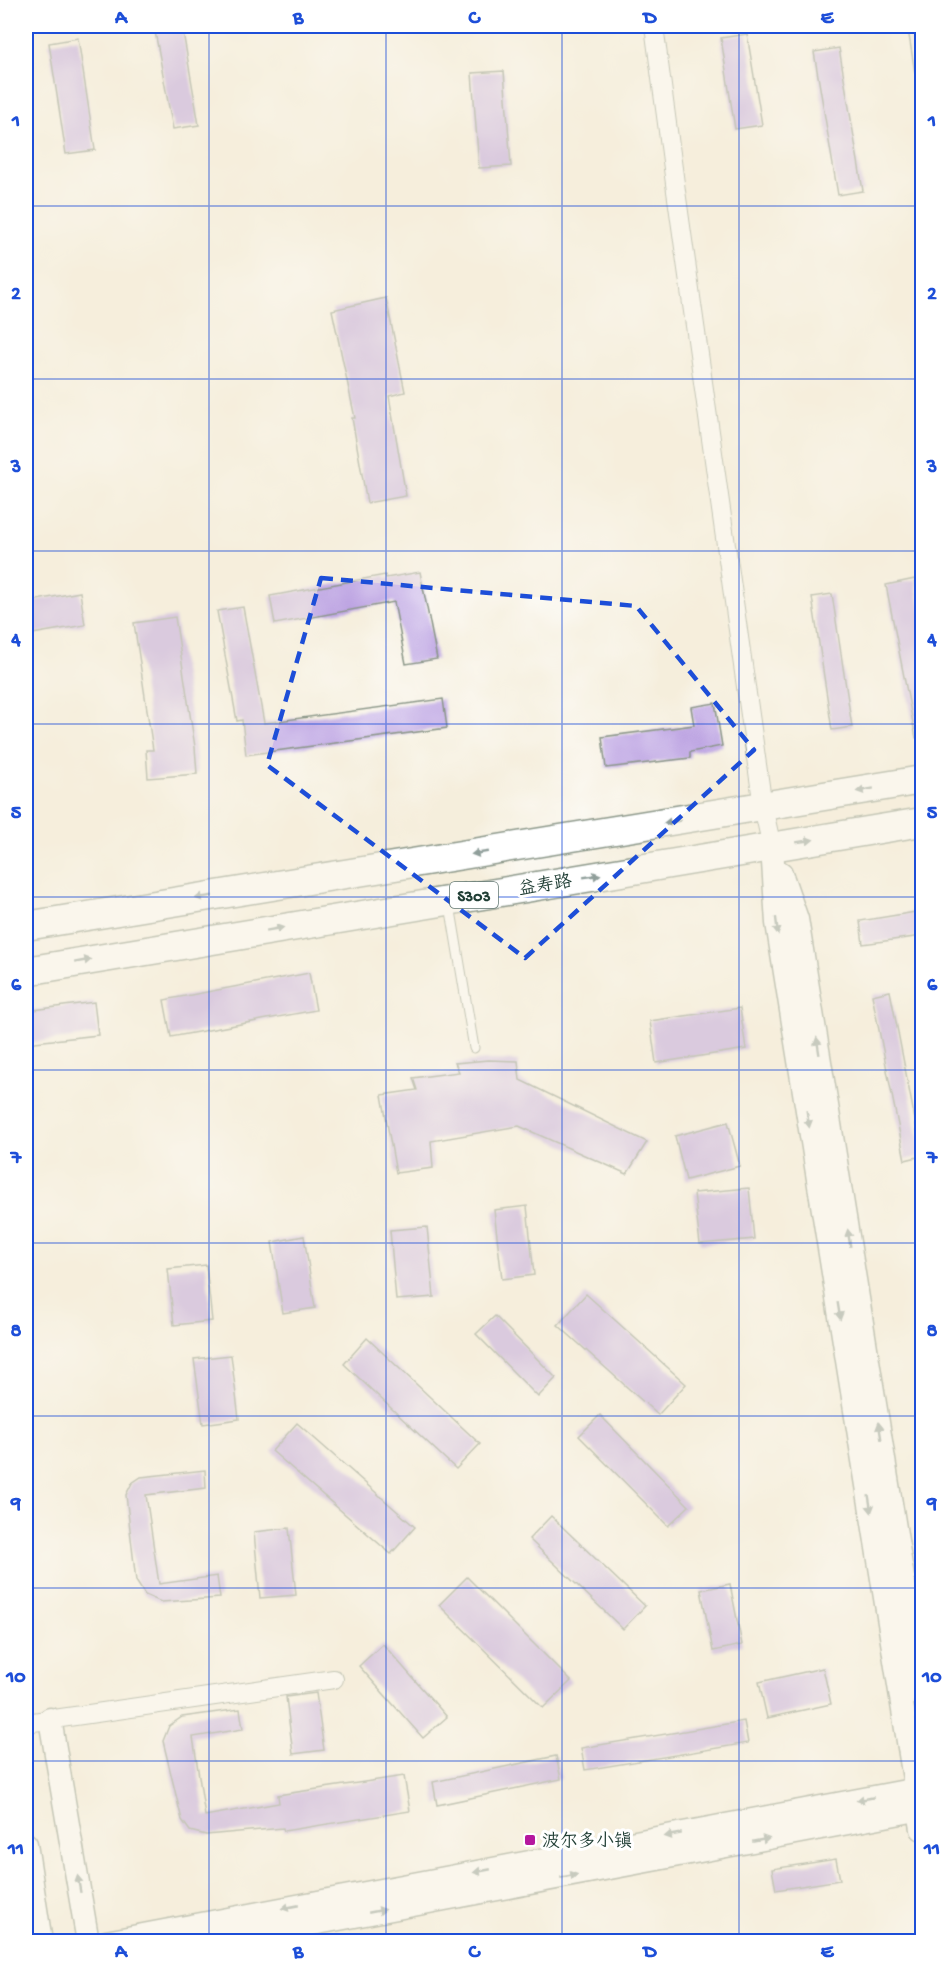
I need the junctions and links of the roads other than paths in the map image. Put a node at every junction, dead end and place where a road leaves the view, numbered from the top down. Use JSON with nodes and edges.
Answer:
{"nodes":[{"id":1,"x":654,"y":26,"type":"edge"},
{"id":2,"x":922,"y":780,"type":"edge"},
{"id":3,"x":763,"y":807,"type":"junction"},
{"id":4,"x":922,"y":822,"type":"edge"},
{"id":5,"x":771,"y":847,"type":"junction"},
{"id":6,"x":449,"y":899,"type":"junction"},
{"id":7,"x":26,"y":926,"type":"edge"},
{"id":8,"x":26,"y":971,"type":"edge"},
{"id":9,"x":474,"y":1047,"type":"dead end"},
{"id":10,"x":334,"y":1679,"type":"dead end"},
{"id":11,"x":922,"y":1696,"type":"edge"},
{"id":12,"x":50,"y":1719,"type":"junction"},
{"id":13,"x":26,"y":1723,"type":"edge"},
{"id":14,"x":921,"y":1805,"type":"edge"},
{"id":15,"x":26,"y":1844,"type":"edge"},
{"id":16,"x":41,"y":1941,"type":"edge"},
{"id":17,"x":88,"y":1941,"type":"edge"},
{"id":18,"x":106,"y":1941,"type":"edge"},
{"id":19,"x":217,"y":1941,"type":"edge"}],
"edges":[{"from":1,"to":3,"type":"street"},
{"from":2,"to":3,"type":"main road","number":"S303","one_way":true},
{"from":3,"to":5,"type":"street"},
{"from":3,"to":7,"type":"main road","number":"S303","one_way":true},
{"from":5,"to":4,"type":"main road","name":"益寿路","number":"S303","one_way":true},
{"from":6,"to":5,"type":"main road","name":"益寿路","number":"S303","one_way":true},
{"from":11,"to":5,"type":"street","one_way":true},
{"from":5,"to":14,"type":"street","one_way":true},
{"from":8,"to":6,"type":"main road","name":"益寿路","number":"S303","one_way":true},
{"from":6,"to":9,"type":"lane"},
{"from":10,"to":12,"type":"street"},
{"from":12,"to":13,"type":"street"},
{"from":17,"to":12,"type":"street","one_way":true},
{"from":14,"to":18,"type":"street","one_way":true},
{"from":19,"to":14,"type":"street","one_way":true},
{"from":15,"to":16,"type":"street"}]}
